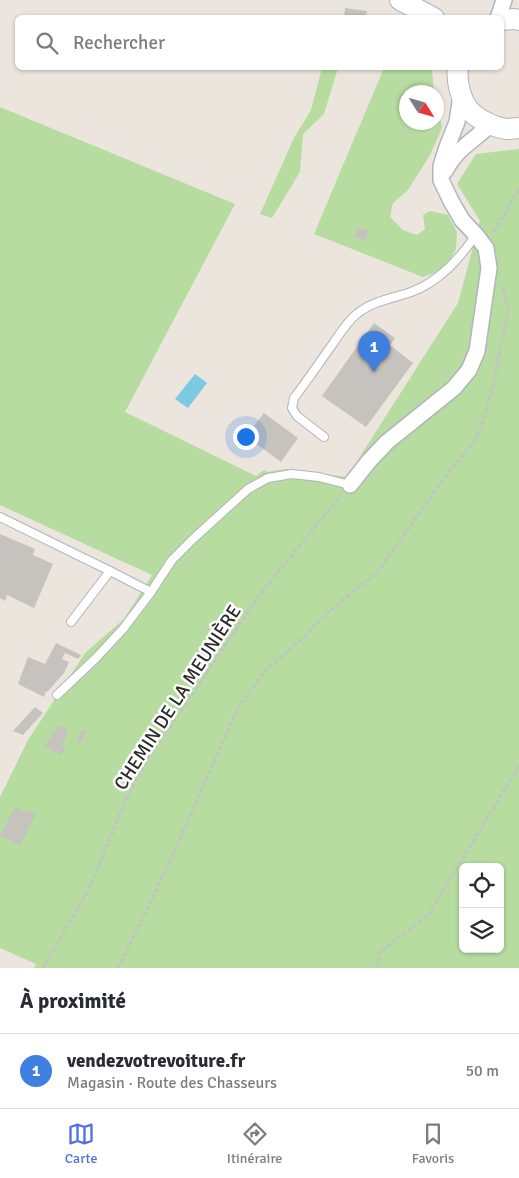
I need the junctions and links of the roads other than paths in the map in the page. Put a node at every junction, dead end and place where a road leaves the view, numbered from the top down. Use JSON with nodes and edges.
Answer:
{"nodes":[{"id":1,"x":392,"y":0,"type":"edge"},
{"id":2,"x":400,"y":0,"type":"edge"},
{"id":3,"x":504,"y":0,"type":"edge"},
{"id":4,"x":405,"y":15,"type":"edge"},
{"id":5,"x":428,"y":15,"type":"edge"},
{"id":6,"x":499,"y":15,"type":"edge"},
{"id":7,"x":504,"y":20,"type":"edge"},
{"id":8,"x":519,"y":20,"type":"edge"},
{"id":9,"x":456,"y":70,"type":"edge"},
{"id":10,"x":461,"y":96,"type":"junction"},
{"id":11,"x":490,"y":125,"type":"junction"},
{"id":12,"x":519,"y":128,"type":"edge"},
{"id":13,"x":441,"y":180,"type":"junction"},
{"id":14,"x":476,"y":235,"type":"junction"},
{"id":15,"x":324,"y":437,"type":"dead end"},
{"id":16,"x":350,"y":485,"type":"joint"},
{"id":17,"x":0,"y":517,"type":"edge"},
{"id":18,"x":110,"y":570,"type":"junction"},
{"id":19,"x":151,"y":592,"type":"junction"},
{"id":20,"x":71,"y":622,"type":"dead end"},
{"id":21,"x":57,"y":695,"type":"dead end"}],
"edges":[{"from":1,"to":4,"type":"main road"},
{"from":2,"to":5,"type":"main road"},
{"from":3,"to":6,"type":"street"},
{"from":7,"to":8,"type":"main road"},
{"from":9,"to":10,"type":"main road"},
{"from":10,"to":11,"type":"main road"},
{"from":10,"to":13,"type":"street"},
{"from":11,"to":12,"type":"main road"},
{"from":11,"to":13,"type":"street"},
{"from":13,"to":14,"type":"street"},
{"from":14,"to":15,"type":"lane"},
{"from":14,"to":16,"type":"street"},
{"from":16,"to":19,"type":"lane"},
{"from":17,"to":18,"type":"lane"},
{"from":18,"to":19,"type":"lane"},
{"from":18,"to":20,"type":"lane"},
{"from":19,"to":21,"type":"lane"}]}
